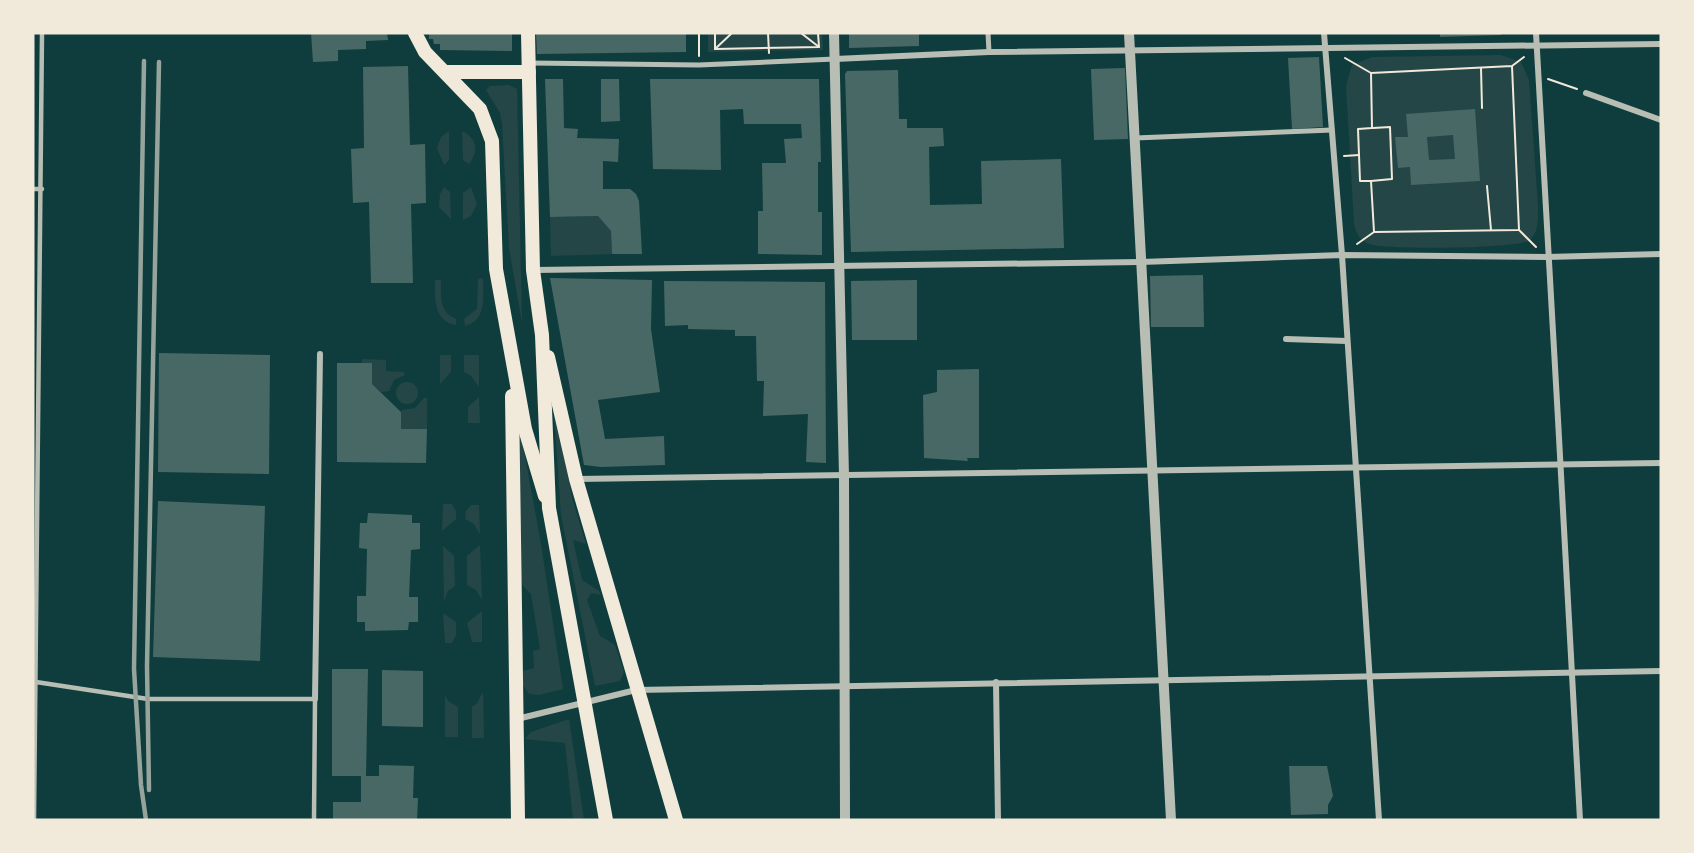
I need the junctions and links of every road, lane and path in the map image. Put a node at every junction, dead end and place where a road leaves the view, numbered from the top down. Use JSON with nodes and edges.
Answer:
{"nodes":[{"id":1,"x":42,"y":33,"type":"edge"},
{"id":2,"x":415,"y":33,"type":"edge"},
{"id":3,"x":528,"y":33,"type":"edge"},
{"id":4,"x":699,"y":33,"type":"edge"},
{"id":5,"x":715,"y":33,"type":"edge"},
{"id":6,"x":732,"y":33,"type":"edge"},
{"id":7,"x":768,"y":33,"type":"edge"},
{"id":8,"x":801,"y":33,"type":"edge"},
{"id":9,"x":818,"y":33,"type":"edge"},
{"id":10,"x":834,"y":33,"type":"edge"},
{"id":11,"x":988,"y":33,"type":"edge"},
{"id":12,"x":1129,"y":33,"type":"edge"},
{"id":13,"x":1324,"y":33,"type":"edge"},
{"id":14,"x":1536,"y":33,"type":"edge"},
{"id":15,"x":1661,"y":44,"type":"edge"},
{"id":16,"x":819,"y":47,"type":"junction"},
{"id":17,"x":1325,"y":47,"type":"junction"},
{"id":18,"x":1537,"y":47,"type":"junction"},
{"id":19,"x":769,"y":48,"type":"junction"},
{"id":20,"x":715,"y":49,"type":"junction"},
{"id":21,"x":989,"y":52,"type":"junction"},
{"id":22,"x":1130,"y":52,"type":"junction"},
{"id":23,"x":835,"y":59,"type":"junction"},
{"id":24,"x":770,"y":62,"type":"junction"},
{"id":25,"x":699,"y":65,"type":"junction"},
{"id":26,"x":529,"y":67,"type":"junction"},
{"id":27,"x":1481,"y":68,"type":"junction"},
{"id":28,"x":446,"y":72,"type":"junction"},
{"id":29,"x":1371,"y":73,"type":"junction"},
{"id":30,"x":1540,"y":76,"type":"junction"},
{"id":31,"x":1586,"y":93,"type":"joint"},
{"id":32,"x":1482,"y":108,"type":"dead end"},
{"id":33,"x":1661,"y":120,"type":"edge"},
{"id":34,"x":1372,"y":128,"type":"junction"},
{"id":35,"x":1332,"y":130,"type":"junction"},
{"id":36,"x":1135,"y":138,"type":"junction"},
{"id":37,"x":1359,"y":155,"type":"junction"},
{"id":38,"x":1334,"y":156,"type":"junction"},
{"id":39,"x":1371,"y":182,"type":"junction"},
{"id":40,"x":1487,"y":186,"type":"dead end"},
{"id":41,"x":33,"y":189,"type":"edge"},
{"id":42,"x":42,"y":189,"type":"junction"},
{"id":43,"x":1491,"y":230,"type":"junction"},
{"id":44,"x":1519,"y":230,"type":"junction"},
{"id":45,"x":1374,"y":232,"type":"junction"},
{"id":46,"x":1661,"y":254,"type":"edge"},
{"id":47,"x":1342,"y":255,"type":"junction"},
{"id":48,"x":1547,"y":257,"type":"junction"},
{"id":49,"x":1141,"y":262,"type":"junction"},
{"id":50,"x":839,"y":265,"type":"junction"},
{"id":51,"x":533,"y":270,"type":"junction"},
{"id":52,"x":542,"y":335,"type":"junction"},
{"id":53,"x":1286,"y":339,"type":"dead end"},
{"id":54,"x":1347,"y":340,"type":"junction"},
{"id":55,"x":320,"y":354,"type":"dead end"},
{"id":56,"x":512,"y":364,"type":"junction"},
{"id":57,"x":1562,"y":463,"type":"junction"},
{"id":58,"x":1661,"y":463,"type":"edge"},
{"id":59,"x":1356,"y":469,"type":"junction"},
{"id":60,"x":1151,"y":471,"type":"junction"},
{"id":61,"x":844,"y":476,"type":"junction"},
{"id":62,"x":576,"y":479,"type":"junction"},
{"id":63,"x":549,"y":508,"type":"junction"},
{"id":64,"x":35,"y":610,"type":"edge"},
{"id":65,"x":1661,"y":670,"type":"edge"},
{"id":66,"x":1571,"y":672,"type":"junction"},
{"id":67,"x":1370,"y":676,"type":"junction"},
{"id":68,"x":1162,"y":679,"type":"junction"},
{"id":69,"x":36,"y":682,"type":"junction"},
{"id":70,"x":996,"y":682,"type":"junction"},
{"id":71,"x":843,"y":685,"type":"junction"},
{"id":72,"x":636,"y":690,"type":"junction"},
{"id":73,"x":315,"y":699,"type":"junction"},
{"id":74,"x":517,"y":720,"type":"junction"},
{"id":75,"x":34,"y":820,"type":"edge"},
{"id":76,"x":314,"y":820,"type":"edge"},
{"id":77,"x":518,"y":820,"type":"edge"},
{"id":78,"x":606,"y":820,"type":"edge"},
{"id":79,"x":676,"y":820,"type":"edge"},
{"id":80,"x":845,"y":820,"type":"edge"},
{"id":81,"x":998,"y":820,"type":"edge"},
{"id":82,"x":1171,"y":820,"type":"edge"},
{"id":83,"x":1379,"y":820,"type":"edge"},
{"id":84,"x":1580,"y":820,"type":"edge"}],
"edges":[{"from":1,"to":42,"type":"lane"},
{"from":2,"to":28,"type":"main road"},
{"from":3,"to":26,"type":"main road"},
{"from":4,"to":25,"type":"path"},
{"from":5,"to":20,"type":"path"},
{"from":6,"to":20,"type":"path"},
{"from":7,"to":19,"type":"path"},
{"from":8,"to":16,"type":"path"},
{"from":9,"to":16,"type":"path"},
{"from":10,"to":23,"type":"street"},
{"from":11,"to":21,"type":"street"},
{"from":12,"to":22,"type":"street"},
{"from":13,"to":17,"type":"street"},
{"from":14,"to":18,"type":"street"},
{"from":15,"to":18,"type":"street"},
{"from":16,"to":19,"type":"path"},
{"from":16,"to":23,"type":"path"},
{"from":17,"to":18,"type":"street"},
{"from":17,"to":22,"type":"street"},
{"from":17,"to":29,"type":"path"},
{"from":17,"to":35,"type":"street"},
{"from":18,"to":30,"type":"street"},
{"from":19,"to":20,"type":"path"},
{"from":19,"to":24,"type":"path"},
{"from":21,"to":22,"type":"street"},
{"from":21,"to":23,"type":"street"},
{"from":22,"to":36,"type":"street"},
{"from":23,"to":24,"type":"street"},
{"from":23,"to":50,"type":"street"},
{"from":24,"to":25,"type":"street"},
{"from":25,"to":26,"type":"street"},
{"from":26,"to":28,"type":"main road"},
{"from":26,"to":51,"type":"main road"},
{"from":27,"to":29,"type":"path"},
{"from":27,"to":32,"type":"path"},
{"from":27,"to":44,"type":"path"},
{"from":28,"to":56,"type":"main road"},
{"from":29,"to":34,"type":"path"},
{"from":30,"to":31,"type":"path"},
{"from":30,"to":48,"type":"street"},
{"from":31,"to":33,"type":"street"},
{"from":34,"to":37,"type":"path"},
{"from":34,"to":39,"type":"path"},
{"from":35,"to":36,"type":"street"},
{"from":35,"to":38,"type":"street"},
{"from":36,"to":49,"type":"street"},
{"from":37,"to":38,"type":"path"},
{"from":37,"to":39,"type":"path"},
{"from":38,"to":47,"type":"street"},
{"from":39,"to":45,"type":"path"},
{"from":40,"to":43,"type":"path"},
{"from":41,"to":42,"type":"lane"},
{"from":42,"to":64,"type":"lane"},
{"from":43,"to":44,"type":"path"},
{"from":43,"to":45,"type":"path"},
{"from":44,"to":48,"type":"path"},
{"from":45,"to":47,"type":"path"},
{"from":46,"to":48,"type":"street"},
{"from":47,"to":48,"type":"street"},
{"from":47,"to":49,"type":"street"},
{"from":47,"to":54,"type":"street"},
{"from":48,"to":57,"type":"street"},
{"from":49,"to":50,"type":"street"},
{"from":49,"to":60,"type":"street"},
{"from":50,"to":51,"type":"street"},
{"from":50,"to":61,"type":"street"},
{"from":51,"to":52,"type":"main road"},
{"from":52,"to":62,"type":"main road"},
{"from":52,"to":63,"type":"main road"},
{"from":53,"to":54,"type":"street"},
{"from":54,"to":59,"type":"street"},
{"from":55,"to":73,"type":"street"},
{"from":56,"to":63,"type":"main road"},
{"from":56,"to":74,"type":"main road"},
{"from":57,"to":58,"type":"street"},
{"from":57,"to":59,"type":"street"},
{"from":57,"to":66,"type":"street"},
{"from":59,"to":60,"type":"street"},
{"from":59,"to":67,"type":"street"},
{"from":60,"to":61,"type":"street"},
{"from":60,"to":68,"type":"street"},
{"from":61,"to":62,"type":"street"},
{"from":61,"to":71,"type":"street"},
{"from":62,"to":72,"type":"main road"},
{"from":63,"to":78,"type":"main road"},
{"from":64,"to":69,"type":"lane"},
{"from":65,"to":66,"type":"street"},
{"from":66,"to":67,"type":"street"},
{"from":66,"to":84,"type":"street"},
{"from":67,"to":68,"type":"street"},
{"from":67,"to":83,"type":"street"},
{"from":68,"to":70,"type":"street"},
{"from":68,"to":82,"type":"street"},
{"from":69,"to":73,"type":"lane"},
{"from":69,"to":75,"type":"lane"},
{"from":70,"to":71,"type":"street"},
{"from":70,"to":81,"type":"street"},
{"from":71,"to":72,"type":"street"},
{"from":71,"to":80,"type":"street"},
{"from":72,"to":74,"type":"street"},
{"from":72,"to":79,"type":"main road"},
{"from":73,"to":76,"type":"lane"},
{"from":74,"to":77,"type":"main road"}]}
